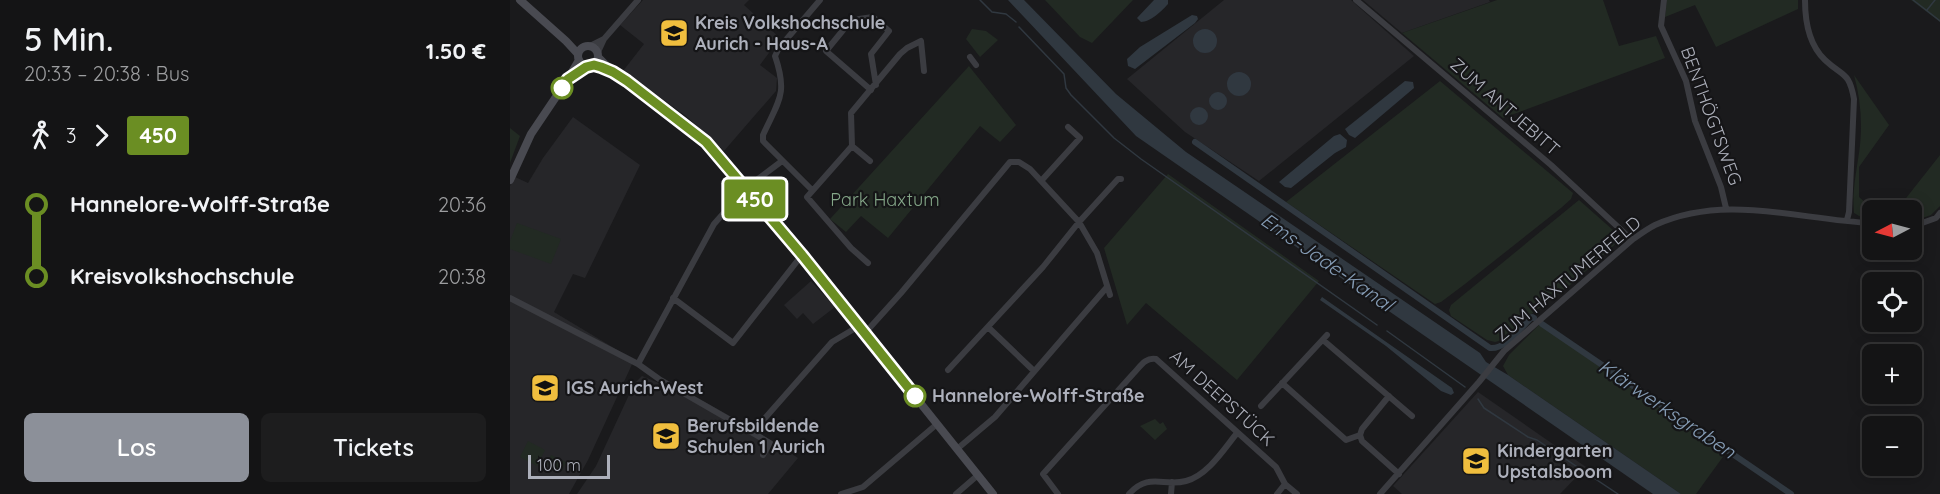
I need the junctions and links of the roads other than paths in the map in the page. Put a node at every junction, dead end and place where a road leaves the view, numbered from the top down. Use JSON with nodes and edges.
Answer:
{"nodes":[{"id":1,"x":520,"y":0,"type":"edge"},
{"id":2,"x":638,"y":0,"type":"edge"},
{"id":3,"x":820,"y":0,"type":"edge"},
{"id":4,"x":1356,"y":0,"type":"edge"},
{"id":5,"x":1664,"y":0,"type":"edge"},
{"id":6,"x":1805,"y":0,"type":"edge"},
{"id":7,"x":859,"y":19,"type":"dead end"},
{"id":8,"x":844,"y":29,"type":"dead end"},
{"id":9,"x":588,"y":56,"type":"junction"},
{"id":10,"x":970,"y":57,"type":"dead end"},
{"id":11,"x":976,"y":65,"type":"dead end"},
{"id":12,"x":924,"y":71,"type":"dead end"},
{"id":13,"x":873,"y":87,"type":"junction"},
{"id":14,"x":1068,"y":127,"type":"dead end"},
{"id":15,"x":852,"y":146,"type":"junction"},
{"id":16,"x":782,"y":160,"type":"junction"},
{"id":17,"x":870,"y":161,"type":"dead end"},
{"id":18,"x":1121,"y":179,"type":"dead end"},
{"id":19,"x":510,"y":180,"type":"edge"},
{"id":20,"x":1042,"y":180,"type":"junction"},
{"id":21,"x":746,"y":188,"type":"junction"},
{"id":22,"x":812,"y":190,"type":"junction"},
{"id":23,"x":1726,"y":208,"type":"junction"},
{"id":24,"x":1940,"y":213,"type":"edge"},
{"id":25,"x":1847,"y":220,"type":"junction"},
{"id":26,"x":1079,"y":222,"type":"junction"},
{"id":27,"x":1862,"y":222,"type":"edge"},
{"id":28,"x":1922,"y":223,"type":"edge"},
{"id":29,"x":1632,"y":240,"type":"junction"},
{"id":30,"x":802,"y":255,"type":"junction"},
{"id":31,"x":868,"y":263,"type":"dead end"},
{"id":32,"x":1107,"y":286,"type":"junction"},
{"id":33,"x":1110,"y":295,"type":"dead end"},
{"id":34,"x":510,"y":298,"type":"edge"},
{"id":35,"x":674,"y":298,"type":"junction"},
{"id":36,"x":988,"y":327,"type":"junction"},
{"id":37,"x":862,"y":330,"type":"junction"},
{"id":38,"x":638,"y":364,"type":"junction"},
{"id":39,"x":948,"y":370,"type":"dead end"},
{"id":40,"x":1034,"y":371,"type":"junction"},
{"id":41,"x":1282,"y":383,"type":"junction"},
{"id":42,"x":1389,"y":396,"type":"junction"},
{"id":43,"x":1261,"y":406,"type":"dead end"},
{"id":44,"x":1412,"y":416,"type":"dead end"},
{"id":45,"x":937,"y":424,"type":"junction"},
{"id":46,"x":758,"y":426,"type":"dead end"},
{"id":47,"x":1237,"y":433,"type":"junction"},
{"id":48,"x":1360,"y":435,"type":"junction"},
{"id":49,"x":957,"y":449,"type":"junction"},
{"id":50,"x":763,"y":455,"type":"dead end"},
{"id":51,"x":1399,"y":474,"type":"junction"},
{"id":52,"x":978,"y":475,"type":"junction"},
{"id":53,"x":1172,"y":482,"type":"junction"},
{"id":54,"x":1285,"y":484,"type":"junction"},
{"id":55,"x":841,"y":494,"type":"edge"},
{"id":56,"x":956,"y":494,"type":"edge"},
{"id":57,"x":993,"y":494,"type":"edge"},
{"id":58,"x":1058,"y":494,"type":"edge"},
{"id":59,"x":1129,"y":494,"type":"edge"},
{"id":60,"x":1171,"y":494,"type":"edge"},
{"id":61,"x":1277,"y":494,"type":"edge"},
{"id":62,"x":1297,"y":494,"type":"edge"},
{"id":63,"x":1380,"y":494,"type":"edge"}],
"edges":[{"from":1,"to":9,"type":"main road"},
{"from":2,"to":9,"type":"street"},
{"from":3,"to":16,"type":"street"},
{"from":4,"to":29,"type":"street","name":"ZUM ANTJEBITT"},
{"from":5,"to":23,"type":"street","name":"BENTHÖGTSWEG"},
{"from":6,"to":25,"type":"street"},
{"from":7,"to":13,"type":"street"},
{"from":8,"to":13,"type":"street"},
{"from":9,"to":19,"type":"main road"},
{"from":9,"to":21,"type":"main road"},
{"from":10,"to":11,"type":"street"},
{"from":12,"to":13,"type":"street"},
{"from":13,"to":15,"type":"street"},
{"from":14,"to":20,"type":"street"},
{"from":15,"to":17,"type":"street"},
{"from":15,"to":22,"type":"street"},
{"from":16,"to":21,"type":"street"},
{"from":16,"to":22,"type":"street"},
{"from":18,"to":26,"type":"street"},
{"from":20,"to":26,"type":"street"},
{"from":20,"to":37,"type":"street"},
{"from":21,"to":30,"type":"main road"},
{"from":21,"to":35,"type":"street"},
{"from":22,"to":31,"type":"street"},
{"from":23,"to":25,"type":"street","name":"ZUM HAXTUMERFELD"},
{"from":23,"to":29,"type":"street","name":"ZUM HAXTUMERFELD"},
{"from":24,"to":28,"type":"street"},
{"from":25,"to":27,"type":"street","name":"ZUM HAXTUMERFELD"},
{"from":26,"to":32,"type":"street"},
{"from":26,"to":36,"type":"street"},
{"from":29,"to":51,"type":"street","name":"ZUM HAXTUMERFELD"},
{"from":30,"to":35,"type":"street"},
{"from":30,"to":37,"type":"main road"},
{"from":32,"to":33,"type":"street"},
{"from":32,"to":40,"type":"street"},
{"from":34,"to":38,"type":"street"},
{"from":35,"to":38,"type":"street"},
{"from":36,"to":39,"type":"street"},
{"from":36,"to":40,"type":"street"},
{"from":37,"to":45,"type":"main road"},
{"from":37,"to":46,"type":"street"},
{"from":38,"to":50,"type":"street"},
{"from":40,"to":49,"type":"street"},
{"from":41,"to":42,"type":"street"},
{"from":41,"to":43,"type":"street"},
{"from":41,"to":48,"type":"street"},
{"from":42,"to":44,"type":"street"},
{"from":42,"to":48,"type":"street"},
{"from":45,"to":49,"type":"main road"},
{"from":45,"to":55,"type":"street"},
{"from":47,"to":53,"type":"street"},
{"from":47,"to":54,"type":"street","name":"AM DEEPSTÜCK"},
{"from":47,"to":58,"type":"street","name":"AM DEEPSTÜCK"},
{"from":48,"to":51,"type":"street"},
{"from":49,"to":52,"type":"main road"},
{"from":51,"to":63,"type":"street","name":"ZUM HAXTUMERFELD"},
{"from":52,"to":56,"type":"street"},
{"from":52,"to":57,"type":"main road"},
{"from":53,"to":59,"type":"street"},
{"from":53,"to":60,"type":"street"},
{"from":54,"to":61,"type":"street"},
{"from":54,"to":62,"type":"street","name":"AM DEEPSTÜCK"}]}
